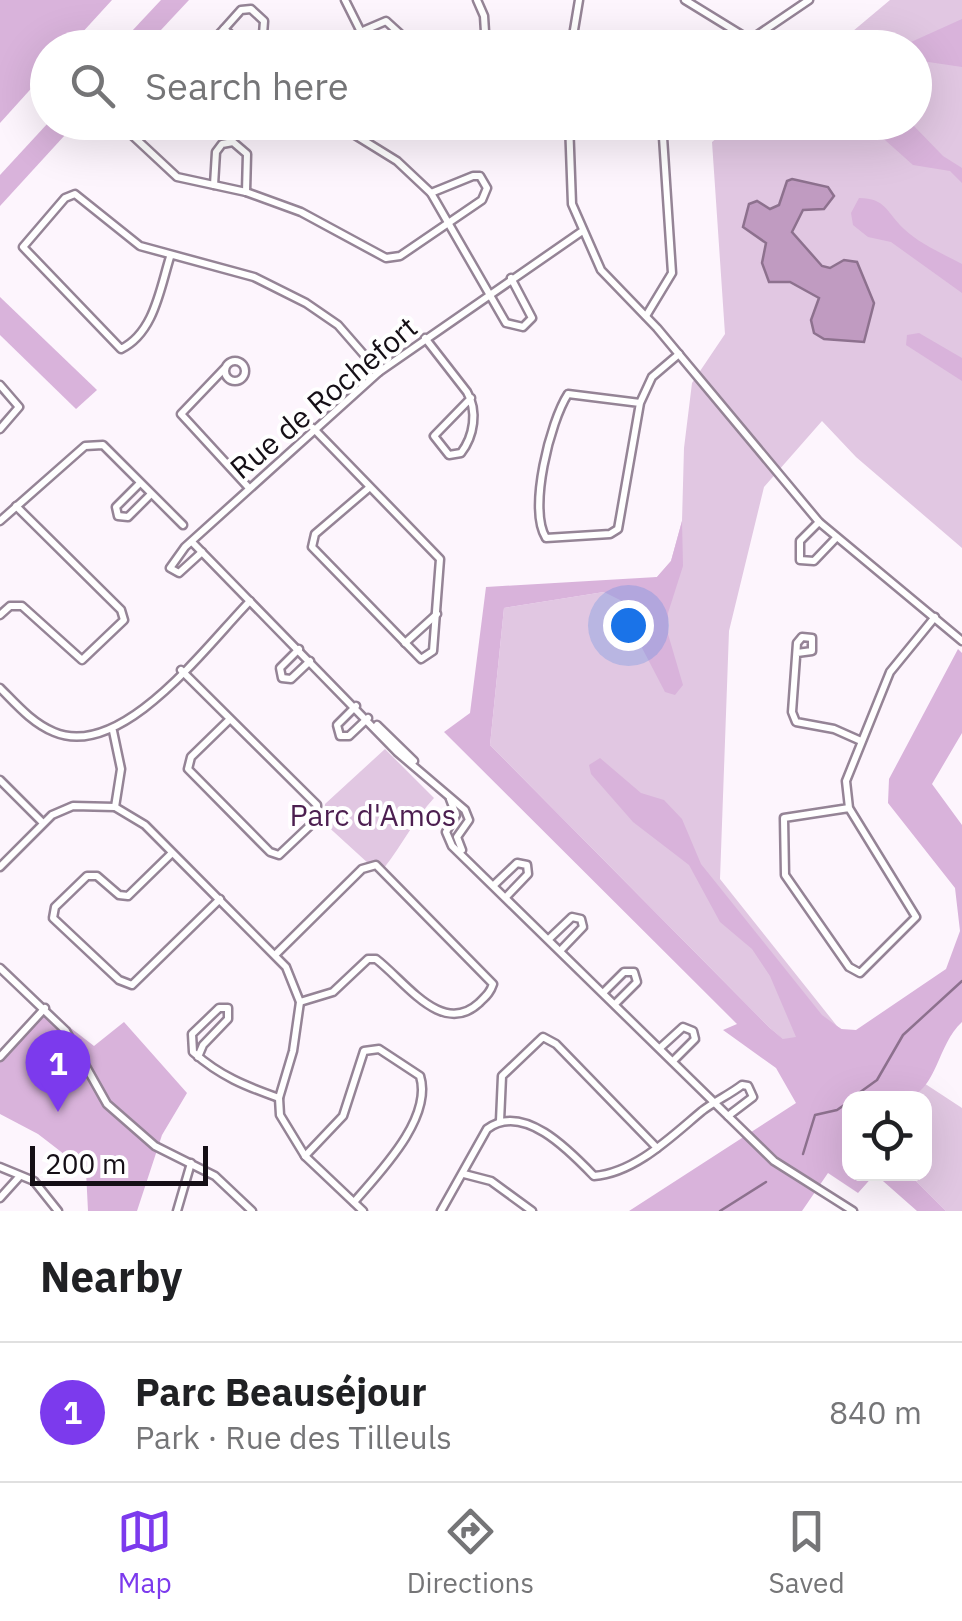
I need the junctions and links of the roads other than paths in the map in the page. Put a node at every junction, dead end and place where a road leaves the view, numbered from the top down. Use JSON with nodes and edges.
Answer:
{"nodes":[{"id":1,"x":344,"y":0,"type":"edge"},
{"id":2,"x":477,"y":0,"type":"edge"},
{"id":3,"x":579,"y":0,"type":"edge"},
{"id":4,"x":685,"y":0,"type":"edge"},
{"id":5,"x":809,"y":0,"type":"edge"},
{"id":6,"x":224,"y":29,"type":"edge"},
{"id":7,"x":263,"y":30,"type":"edge"},
{"id":8,"x":357,"y":30,"type":"edge"},
{"id":9,"x":365,"y":30,"type":"edge"},
{"id":10,"x":396,"y":30,"type":"edge"},
{"id":11,"x":485,"y":30,"type":"edge"},
{"id":12,"x":574,"y":30,"type":"edge"},
{"id":13,"x":734,"y":30,"type":"edge"},
{"id":14,"x":765,"y":30,"type":"edge"},
{"id":15,"x":136,"y":140,"type":"edge"},
{"id":16,"x":362,"y":140,"type":"edge"},
{"id":17,"x":568,"y":140,"type":"edge"},
{"id":18,"x":663,"y":140,"type":"edge"},
{"id":19,"x":214,"y":185,"type":"junction"},
{"id":20,"x":246,"y":192,"type":"junction"},
{"id":21,"x":432,"y":193,"type":"junction"},
{"id":22,"x":449,"y":221,"type":"junction"},
{"id":23,"x":581,"y":232,"type":"junction"},
{"id":24,"x":170,"y":257,"type":"junction"},
{"id":25,"x":511,"y":278,"type":"junction"},
{"id":26,"x":488,"y":294,"type":"junction"},
{"id":27,"x":646,"y":316,"type":"junction"},
{"id":28,"x":425,"y":338,"type":"junction"},
{"id":29,"x":678,"y":354,"type":"junction"},
{"id":30,"x":224,"y":369,"type":"dead end"},
{"id":31,"x":379,"y":372,"type":"junction"},
{"id":32,"x":0,"y":385,"type":"edge"},
{"id":33,"x":471,"y":398,"type":"junction"},
{"id":34,"x":640,"y":403,"type":"junction"},
{"id":35,"x":313,"y":428,"type":"junction"},
{"id":36,"x":0,"y":429,"type":"edge"},
{"id":37,"x":140,"y":484,"type":"junction"},
{"id":38,"x":370,"y":487,"type":"junction"},
{"id":39,"x":248,"y":488,"type":"junction"},
{"id":40,"x":151,"y":494,"type":"junction"},
{"id":41,"x":16,"y":506,"type":"junction"},
{"id":42,"x":0,"y":521,"type":"edge"},
{"id":43,"x":819,"y":522,"type":"junction"},
{"id":44,"x":183,"y":525,"type":"dead end"},
{"id":45,"x":836,"y":538,"type":"junction"},
{"id":46,"x":193,"y":543,"type":"junction"},
{"id":47,"x":202,"y":552,"type":"junction"},
{"id":48,"x":250,"y":601,"type":"junction"},
{"id":49,"x":438,"y":614,"type":"junction"},
{"id":50,"x":0,"y":615,"type":"edge"},
{"id":51,"x":935,"y":617,"type":"junction"},
{"id":52,"x":962,"y":641,"type":"edge"},
{"id":53,"x":405,"y":643,"type":"junction"},
{"id":54,"x":299,"y":649,"type":"junction"},
{"id":55,"x":796,"y":652,"type":"dead end"},
{"id":56,"x":310,"y":660,"type":"junction"},
{"id":57,"x":181,"y":670,"type":"junction"},
{"id":58,"x":0,"y":688,"type":"edge"},
{"id":59,"x":356,"y":706,"type":"junction"},
{"id":60,"x":368,"y":718,"type":"junction"},
{"id":61,"x":230,"y":719,"type":"junction"},
{"id":62,"x":114,"y":731,"type":"junction"},
{"id":63,"x":861,"y":741,"type":"junction"},
{"id":64,"x":0,"y":780,"type":"edge"},
{"id":65,"x":450,"y":799,"type":"junction"},
{"id":66,"x":115,"y":806,"type":"junction"},
{"id":67,"x":849,"y":808,"type":"junction"},
{"id":68,"x":44,"y":823,"type":"junction"},
{"id":69,"x":172,"y":852,"type":"junction"},
{"id":70,"x":464,"y":853,"type":"junction"},
{"id":71,"x":0,"y":867,"type":"edge"},
{"id":72,"x":495,"y":884,"type":"junction"},
{"id":73,"x":507,"y":896,"type":"junction"},
{"id":74,"x":220,"y":899,"type":"junction"},
{"id":75,"x":550,"y":938,"type":"junction"},
{"id":76,"x":562,"y":950,"type":"junction"},
{"id":77,"x":275,"y":954,"type":"junction"},
{"id":78,"x":0,"y":968,"type":"edge"},
{"id":79,"x":604,"y":992,"type":"junction"},
{"id":80,"x":300,"y":1002,"type":"junction"},
{"id":81,"x":615,"y":1004,"type":"junction"},
{"id":82,"x":44,"y":1008,"type":"junction"},
{"id":83,"x":660,"y":1048,"type":"junction"},
{"id":84,"x":0,"y":1057,"type":"edge"},
{"id":85,"x":198,"y":1057,"type":"junction"},
{"id":86,"x":673,"y":1061,"type":"junction"},
{"id":87,"x":278,"y":1098,"type":"junction"},
{"id":88,"x":716,"y":1104,"type":"junction"},
{"id":89,"x":728,"y":1116,"type":"junction"},
{"id":90,"x":500,"y":1121,"type":"junction"},
{"id":91,"x":657,"y":1148,"type":"junction"},
{"id":92,"x":305,"y":1156,"type":"junction"},
{"id":93,"x":192,"y":1163,"type":"junction"},
{"id":94,"x":0,"y":1167,"type":"edge"},
{"id":95,"x":464,"y":1174,"type":"junction"},
{"id":96,"x":19,"y":1176,"type":"junction"},
{"id":97,"x":0,"y":1198,"type":"edge"},
{"id":98,"x":354,"y":1202,"type":"junction"},
{"id":99,"x":58,"y":1211,"type":"edge"},
{"id":100,"x":177,"y":1211,"type":"edge"},
{"id":101,"x":252,"y":1211,"type":"edge"},
{"id":102,"x":363,"y":1211,"type":"edge"},
{"id":103,"x":441,"y":1211,"type":"edge"},
{"id":104,"x":532,"y":1211,"type":"edge"},
{"id":105,"x":853,"y":1211,"type":"edge"}],
"edges":[{"from":1,"to":8,"type":"street"},
{"from":2,"to":11,"type":"street"},
{"from":3,"to":12,"type":"street"},
{"from":4,"to":13,"type":"street"},
{"from":5,"to":14,"type":"street"},
{"from":6,"to":7,"type":"street"},
{"from":9,"to":10,"type":"street"},
{"from":15,"to":19,"type":"street"},
{"from":16,"to":21,"type":"street"},
{"from":17,"to":23,"type":"street"},
{"from":18,"to":27,"type":"street"},
{"from":19,"to":20,"type":"street"},
{"from":19,"to":20,"type":"street"},
{"from":20,"to":22,"type":"street"},
{"from":21,"to":22,"type":"street"},
{"from":21,"to":22,"type":"street"},
{"from":22,"to":26,"type":"street"},
{"from":23,"to":25,"type":"street","name":"Rue de Rochefort"},
{"from":23,"to":27,"type":"street"},
{"from":24,"to":24,"type":"street"},
{"from":24,"to":31,"type":"street"},
{"from":25,"to":26,"type":"street","name":"Rue de Rochefort"},
{"from":25,"to":26,"type":"street"},
{"from":26,"to":28,"type":"street","name":"Rue de Rochefort"},
{"from":27,"to":29,"type":"street"},
{"from":28,"to":31,"type":"street","name":"Rue de Rochefort"},
{"from":28,"to":33,"type":"street"},
{"from":29,"to":34,"type":"street"},
{"from":29,"to":43,"type":"street"},
{"from":30,"to":39,"type":"street"},
{"from":31,"to":35,"type":"street","name":"Rue de Rochefort"},
{"from":32,"to":36,"type":"street"},
{"from":33,"to":33,"type":"street"},
{"from":34,"to":34,"type":"street"},
{"from":35,"to":38,"type":"street"},
{"from":35,"to":39,"type":"street","name":"Rue de Rochefort"},
{"from":37,"to":40,"type":"street"},
{"from":37,"to":40,"type":"street"},
{"from":37,"to":41,"type":"street"},
{"from":38,"to":49,"type":"street"},
{"from":38,"to":53,"type":"street"},
{"from":39,"to":46,"type":"street","name":"Rue de Rochefort"},
{"from":40,"to":44,"type":"street"},
{"from":41,"to":42,"type":"street"},
{"from":41,"to":50,"type":"street"},
{"from":43,"to":45,"type":"street"},
{"from":43,"to":45,"type":"street"},
{"from":45,"to":51,"type":"street"},
{"from":46,"to":47,"type":"street"},
{"from":46,"to":47,"type":"street"},
{"from":47,"to":48,"type":"street"},
{"from":48,"to":54,"type":"street"},
{"from":48,"to":57,"type":"street"},
{"from":49,"to":53,"type":"street"},
{"from":49,"to":53,"type":"street"},
{"from":51,"to":52,"type":"street"},
{"from":51,"to":63,"type":"street"},
{"from":54,"to":56,"type":"street"},
{"from":54,"to":56,"type":"street"},
{"from":55,"to":63,"type":"street"},
{"from":56,"to":59,"type":"street"},
{"from":57,"to":61,"type":"street"},
{"from":57,"to":62,"type":"street"},
{"from":58,"to":62,"type":"street"},
{"from":59,"to":60,"type":"street"},
{"from":59,"to":60,"type":"street"},
{"from":60,"to":65,"type":"street"},
{"from":61,"to":61,"type":"street"},
{"from":62,"to":66,"type":"street"},
{"from":63,"to":67,"type":"street"},
{"from":64,"to":68,"type":"street"},
{"from":65,"to":70,"type":"street"},
{"from":65,"to":70,"type":"street"},
{"from":66,"to":68,"type":"street"},
{"from":66,"to":69,"type":"street"},
{"from":67,"to":67,"type":"street"},
{"from":68,"to":71,"type":"street"},
{"from":69,"to":74,"type":"street"},
{"from":69,"to":74,"type":"street"},
{"from":70,"to":72,"type":"street"},
{"from":72,"to":73,"type":"street"},
{"from":72,"to":73,"type":"street"},
{"from":73,"to":75,"type":"street"},
{"from":74,"to":77,"type":"street"},
{"from":75,"to":76,"type":"street"},
{"from":75,"to":76,"type":"street"},
{"from":76,"to":79,"type":"street"},
{"from":77,"to":80,"type":"street"},
{"from":77,"to":80,"type":"street"},
{"from":78,"to":82,"type":"street"},
{"from":79,"to":81,"type":"street"},
{"from":79,"to":81,"type":"street"},
{"from":80,"to":87,"type":"street"},
{"from":81,"to":83,"type":"street"},
{"from":82,"to":84,"type":"street"},
{"from":82,"to":93,"type":"street"},
{"from":83,"to":86,"type":"street"},
{"from":83,"to":86,"type":"street"},
{"from":85,"to":85,"type":"street"},
{"from":85,"to":87,"type":"street"},
{"from":86,"to":88,"type":"street"},
{"from":87,"to":92,"type":"street"},
{"from":88,"to":89,"type":"street"},
{"from":88,"to":89,"type":"street"},
{"from":88,"to":91,"type":"street"},
{"from":89,"to":105,"type":"street"},
{"from":90,"to":91,"type":"street"},
{"from":90,"to":91,"type":"street"},
{"from":90,"to":95,"type":"street"},
{"from":92,"to":98,"type":"street"},
{"from":92,"to":98,"type":"street"},
{"from":93,"to":100,"type":"street"},
{"from":93,"to":101,"type":"street"},
{"from":94,"to":96,"type":"street"},
{"from":95,"to":103,"type":"street"},
{"from":95,"to":104,"type":"street"},
{"from":96,"to":97,"type":"street"},
{"from":96,"to":99,"type":"street"},
{"from":98,"to":102,"type":"street"}]}
